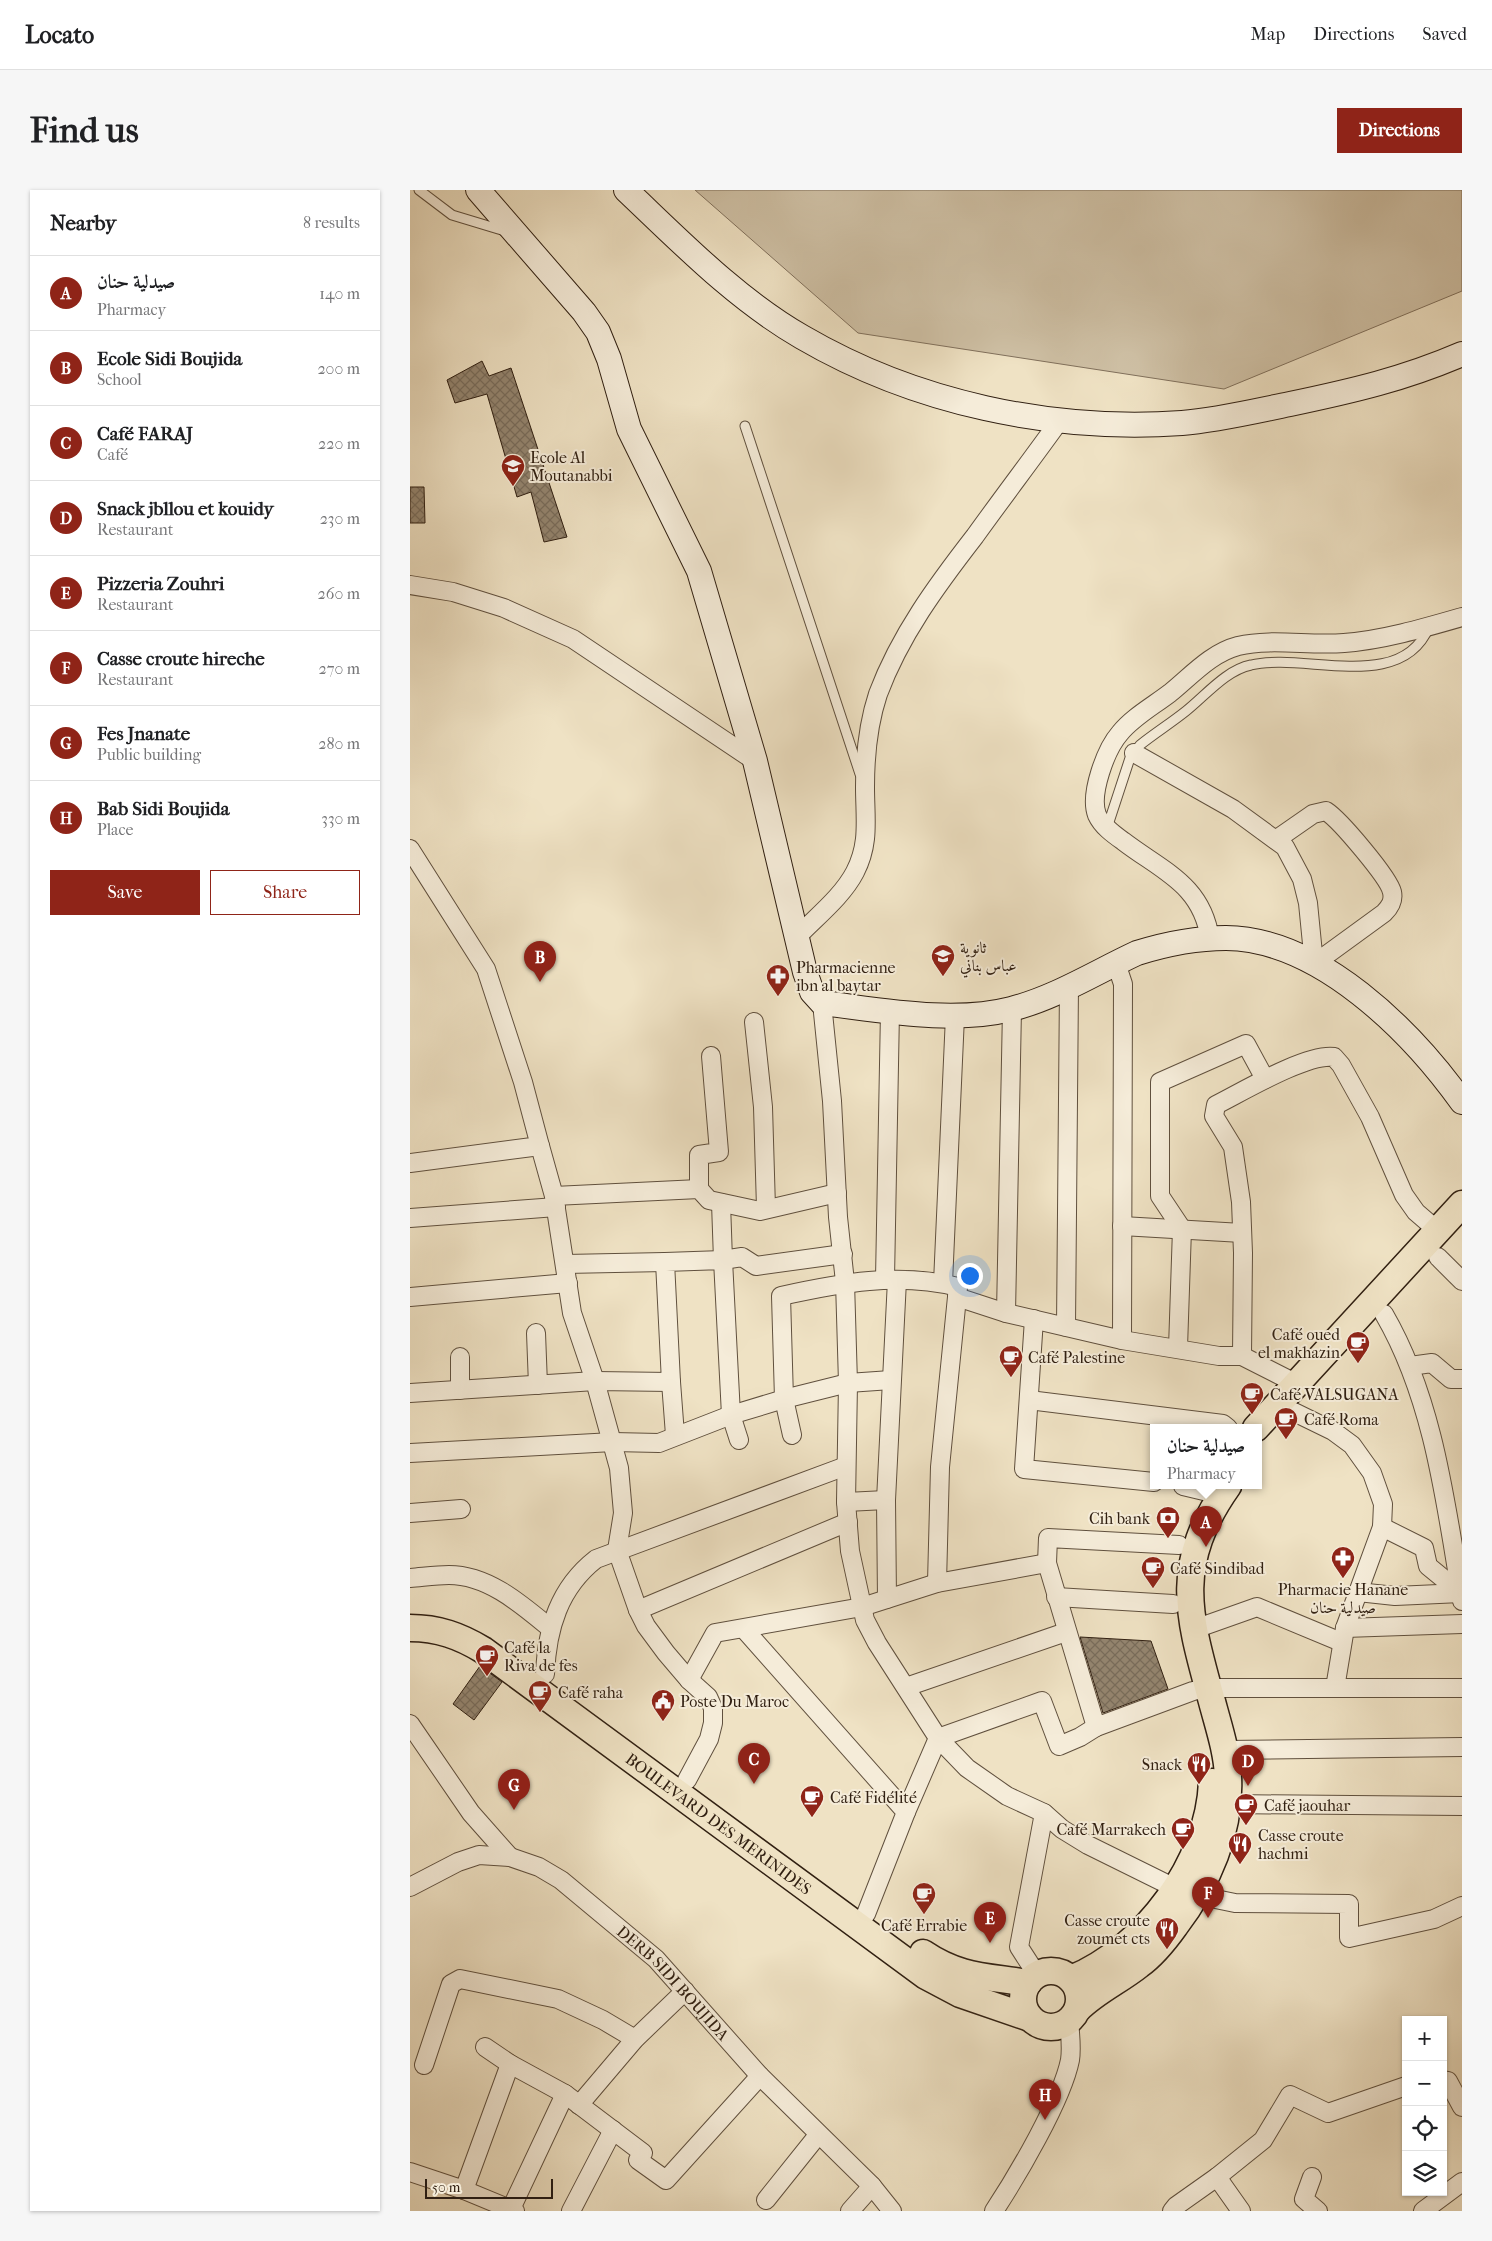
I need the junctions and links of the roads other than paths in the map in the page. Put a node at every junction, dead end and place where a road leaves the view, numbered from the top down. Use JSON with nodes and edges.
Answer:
{"nodes":[{"id":1,"x":419,"y":190,"type":"edge"},
{"id":2,"x":478,"y":190,"type":"edge"},
{"id":3,"x":626,"y":190,"type":"edge"},
{"id":4,"x":518,"y":235,"type":"junction"},
{"id":5,"x":1462,"y":354,"type":"edge"},
{"id":6,"x":1060,"y":420,"type":"junction"},
{"id":7,"x":745,"y":426,"type":"dead end"},
{"id":8,"x":410,"y":585,"type":"edge"},
{"id":9,"x":1462,"y":617,"type":"edge"},
{"id":10,"x":1429,"y":626,"type":"junction"},
{"id":11,"x":1134,"y":753,"type":"junction"},
{"id":12,"x":755,"y":762,"type":"junction"},
{"id":13,"x":865,"y":788,"type":"junction"},
{"id":14,"x":1107,"y":828,"type":"junction"},
{"id":15,"x":1277,"y":839,"type":"junction"},
{"id":16,"x":410,"y":849,"type":"edge"},
{"id":17,"x":796,"y":937,"type":"junction"},
{"id":18,"x":1210,"y":939,"type":"junction"},
{"id":19,"x":1116,"y":963,"type":"junction"},
{"id":20,"x":1314,"y":964,"type":"junction"},
{"id":21,"x":1069,"y":985,"type":"junction"},
{"id":22,"x":822,"y":1004,"type":"junction"},
{"id":23,"x":1012,"y":1009,"type":"junction"},
{"id":24,"x":890,"y":1011,"type":"junction"},
{"id":25,"x":955,"y":1016,"type":"junction"},
{"id":26,"x":754,"y":1022,"type":"dead end"},
{"id":27,"x":711,"y":1056,"type":"dead end"},
{"id":28,"x":1265,"y":1079,"type":"junction"},
{"id":29,"x":1462,"y":1102,"type":"edge"},
{"id":30,"x":540,"y":1146,"type":"junction"},
{"id":31,"x":410,"y":1162,"type":"edge"},
{"id":32,"x":699,"y":1189,"type":"junction"},
{"id":33,"x":837,"y":1193,"type":"junction"},
{"id":34,"x":555,"y":1202,"type":"junction"},
{"id":35,"x":721,"y":1203,"type":"junction"},
{"id":36,"x":1462,"y":1204,"type":"edge"},
{"id":37,"x":766,"y":1208,"type":"junction"},
{"id":38,"x":410,"y":1218,"type":"edge"},
{"id":39,"x":1122,"y":1226,"type":"junction"},
{"id":40,"x":1182,"y":1229,"type":"junction"},
{"id":41,"x":1242,"y":1232,"type":"junction"},
{"id":42,"x":1446,"y":1240,"type":"edge"},
{"id":43,"x":843,"y":1254,"type":"junction"},
{"id":44,"x":723,"y":1260,"type":"junction"},
{"id":45,"x":665,"y":1262,"type":"junction"},
{"id":46,"x":565,"y":1264,"type":"junction"},
{"id":47,"x":891,"y":1280,"type":"junction"},
{"id":48,"x":1462,"y":1281,"type":"edge"},
{"id":49,"x":845,"y":1282,"type":"junction"},
{"id":50,"x":568,"y":1283,"type":"junction"},
{"id":51,"x":943,"y":1283,"type":"junction"},
{"id":52,"x":957,"y":1297,"type":"junction"},
{"id":53,"x":410,"y":1298,"type":"edge"},
{"id":54,"x":1006,"y":1313,"type":"junction"},
{"id":55,"x":1384,"y":1314,"type":"junction"},
{"id":56,"x":1034,"y":1320,"type":"junction"},
{"id":57,"x":1066,"y":1327,"type":"junction"},
{"id":58,"x":536,"y":1333,"type":"dead end"},
{"id":59,"x":1122,"y":1340,"type":"junction"},
{"id":60,"x":1178,"y":1348,"type":"junction"},
{"id":61,"x":1242,"y":1356,"type":"junction"},
{"id":62,"x":460,"y":1357,"type":"dead end"},
{"id":63,"x":1410,"y":1366,"type":"junction"},
{"id":64,"x":1462,"y":1379,"type":"edge"},
{"id":65,"x":891,"y":1380,"type":"junction"},
{"id":66,"x":595,"y":1381,"type":"junction"},
{"id":67,"x":671,"y":1382,"type":"junction"},
{"id":68,"x":848,"y":1383,"type":"junction"},
{"id":69,"x":1297,"y":1384,"type":"junction"},
{"id":70,"x":538,"y":1385,"type":"junction"},
{"id":71,"x":460,"y":1390,"type":"junction"},
{"id":72,"x":410,"y":1394,"type":"edge"},
{"id":73,"x":784,"y":1399,"type":"junction"},
{"id":74,"x":1029,"y":1400,"type":"junction"},
{"id":75,"x":1294,"y":1412,"type":"junction"},
{"id":76,"x":731,"y":1415,"type":"junction"},
{"id":77,"x":1223,"y":1424,"type":"edge"},
{"id":78,"x":1260,"y":1424,"type":"edge"},
{"id":79,"x":675,"y":1435,"type":"junction"},
{"id":80,"x":792,"y":1435,"type":"dead end"},
{"id":81,"x":739,"y":1440,"type":"dead end"},
{"id":82,"x":614,"y":1442,"type":"junction"},
{"id":83,"x":1262,"y":1445,"type":"edge"},
{"id":84,"x":410,"y":1453,"type":"edge"},
{"id":85,"x":846,"y":1466,"type":"junction"},
{"id":86,"x":1150,"y":1482,"type":"edge"},
{"id":87,"x":1205,"y":1489,"type":"edge"},
{"id":88,"x":1206,"y":1489,"type":"edge"},
{"id":89,"x":886,"y":1500,"type":"junction"},
{"id":90,"x":846,"y":1502,"type":"junction"},
{"id":91,"x":461,"y":1509,"type":"dead end"},
{"id":92,"x":410,"y":1513,"type":"edge"},
{"id":93,"x":848,"y":1522,"type":"junction"},
{"id":94,"x":1382,"y":1527,"type":"junction"},
{"id":95,"x":1179,"y":1545,"type":"junction"},
{"id":96,"x":617,"y":1550,"type":"junction"},
{"id":97,"x":1047,"y":1563,"type":"junction"},
{"id":98,"x":410,"y":1578,"type":"edge"},
{"id":99,"x":937,"y":1583,"type":"junction"},
{"id":100,"x":1358,"y":1592,"type":"junction"},
{"id":101,"x":1056,"y":1597,"type":"junction"},
{"id":102,"x":1461,"y":1597,"type":"edge"},
{"id":103,"x":887,"y":1599,"type":"junction"},
{"id":104,"x":1173,"y":1604,"type":"junction"},
{"id":105,"x":862,"y":1607,"type":"junction"},
{"id":106,"x":638,"y":1610,"type":"junction"},
{"id":107,"x":410,"y":1611,"type":"edge"},
{"id":108,"x":1462,"y":1624,"type":"edge"},
{"id":109,"x":410,"y":1628,"type":"edge"},
{"id":110,"x":550,"y":1628,"type":"junction"},
{"id":111,"x":744,"y":1628,"type":"junction"},
{"id":112,"x":1192,"y":1630,"type":"junction"},
{"id":113,"x":1066,"y":1632,"type":"junction"},
{"id":114,"x":1343,"y":1635,"type":"junction"},
{"id":115,"x":545,"y":1674,"type":"junction"},
{"id":116,"x":689,"y":1680,"type":"junction"},
{"id":117,"x":906,"y":1687,"type":"junction"},
{"id":118,"x":1335,"y":1688,"type":"junction"},
{"id":119,"x":1462,"y":1688,"type":"edge"},
{"id":120,"x":1201,"y":1690,"type":"junction"},
{"id":121,"x":410,"y":1724,"type":"edge"},
{"id":122,"x":1096,"y":1727,"type":"junction"},
{"id":123,"x":938,"y":1738,"type":"junction"},
{"id":124,"x":1462,"y":1747,"type":"edge"},
{"id":125,"x":1225,"y":1750,"type":"junction"},
{"id":126,"x":687,"y":1780,"type":"junction"},
{"id":127,"x":1228,"y":1804,"type":"junction"},
{"id":128,"x":1462,"y":1806,"type":"edge"},
{"id":129,"x":906,"y":1812,"type":"junction"},
{"id":130,"x":1044,"y":1813,"type":"junction"},
{"id":131,"x":510,"y":1857,"type":"junction"},
{"id":132,"x":410,"y":1887,"type":"edge"},
{"id":133,"x":1185,"y":1892,"type":"junction"},
{"id":134,"x":1462,"y":1906,"type":"edge"},
{"id":135,"x":866,"y":1914,"type":"junction"},
{"id":136,"x":1033,"y":1979,"type":"junction"},
{"id":137,"x":1071,"y":1979,"type":"junction"},
{"id":138,"x":685,"y":1991,"type":"junction"},
{"id":139,"x":1073,"y":2015,"type":"junction"},
{"id":140,"x":1030,"y":2018,"type":"junction"},
{"id":141,"x":635,"y":2039,"type":"junction"},
{"id":142,"x":485,"y":2047,"type":"dead end"},
{"id":143,"x":510,"y":2064,"type":"junction"},
{"id":144,"x":424,"y":2065,"type":"dead end"},
{"id":145,"x":760,"y":2076,"type":"junction"},
{"id":146,"x":1447,"y":2081,"type":"edge"},
{"id":147,"x":1402,"y":2087,"type":"edge"},
{"id":148,"x":572,"y":2100,"type":"junction"},
{"id":149,"x":1462,"y":2107,"type":"edge"},
{"id":150,"x":613,"y":2130,"type":"junction"},
{"id":151,"x":818,"y":2134,"type":"junction"},
{"id":152,"x":410,"y":2172,"type":"edge"},
{"id":153,"x":1217,"y":2177,"type":"junction"},
{"id":154,"x":1312,"y":2177,"type":"dead end"},
{"id":155,"x":1462,"y":2182,"type":"edge"},
{"id":156,"x":872,"y":2186,"type":"junction"},
{"id":157,"x":464,"y":2190,"type":"junction"},
{"id":158,"x":766,"y":2200,"type":"dead end"},
{"id":159,"x":512,"y":2210,"type":"edge"},
{"id":160,"x":571,"y":2211,"type":"edge"},
{"id":161,"x":850,"y":2211,"type":"edge"},
{"id":162,"x":892,"y":2211,"type":"edge"},
{"id":163,"x":994,"y":2211,"type":"edge"},
{"id":164,"x":1172,"y":2211,"type":"edge"},
{"id":165,"x":1241,"y":2211,"type":"edge"},
{"id":166,"x":1318,"y":2211,"type":"edge"},
{"id":167,"x":1423,"y":2211,"type":"edge"}],
"edges":[{"from":1,"to":4,"type":"lane"},
{"from":2,"to":4,"type":"street"},
{"from":3,"to":6,"type":"street"},
{"from":4,"to":12,"type":"street"},
{"from":5,"to":6,"type":"street"},
{"from":6,"to":13,"type":"street"},
{"from":7,"to":13,"type":"lane"},
{"from":8,"to":12,"type":"street"},
{"from":9,"to":10,"type":"street"},
{"from":10,"to":11,"type":"lane"},
{"from":10,"to":14,"type":"street"},
{"from":11,"to":14,"type":"lane"},
{"from":11,"to":15,"type":"street"},
{"from":12,"to":17,"type":"street"},
{"from":13,"to":17,"type":"street"},
{"from":14,"to":18,"type":"street"},
{"from":15,"to":20,"type":"street"},
{"from":15,"to":20,"type":"street"},
{"from":16,"to":30,"type":"street"},
{"from":17,"to":22,"type":"street"},
{"from":18,"to":19,"type":"street"},
{"from":18,"to":20,"type":"street"},
{"from":19,"to":21,"type":"street"},
{"from":19,"to":39,"type":"street"},
{"from":20,"to":29,"type":"street"},
{"from":21,"to":23,"type":"street"},
{"from":21,"to":57,"type":"street"},
{"from":22,"to":24,"type":"street"},
{"from":22,"to":33,"type":"street"},
{"from":23,"to":25,"type":"street"},
{"from":23,"to":54,"type":"street"},
{"from":24,"to":25,"type":"street"},
{"from":24,"to":47,"type":"street"},
{"from":25,"to":51,"type":"street"},
{"from":26,"to":37,"type":"street"},
{"from":27,"to":32,"type":"street"},
{"from":28,"to":40,"type":"street"},
{"from":28,"to":41,"type":"street"},
{"from":28,"to":42,"type":"street"},
{"from":30,"to":31,"type":"street"},
{"from":30,"to":34,"type":"street"},
{"from":32,"to":34,"type":"street"},
{"from":32,"to":35,"type":"street"},
{"from":33,"to":37,"type":"street"},
{"from":33,"to":43,"type":"street"},
{"from":34,"to":38,"type":"street"},
{"from":34,"to":46,"type":"street"},
{"from":35,"to":37,"type":"street"},
{"from":35,"to":44,"type":"street"},
{"from":36,"to":42,"type":"main road"},
{"from":39,"to":40,"type":"street"},
{"from":39,"to":59,"type":"street"},
{"from":40,"to":41,"type":"street"},
{"from":40,"to":60,"type":"street"},
{"from":41,"to":61,"type":"street"},
{"from":42,"to":48,"type":"street"},
{"from":42,"to":55,"type":"main road"},
{"from":42,"to":69,"type":"main road"},
{"from":43,"to":44,"type":"street"},
{"from":43,"to":49,"type":"street"},
{"from":44,"to":45,"type":"street"},
{"from":44,"to":76,"type":"street"},
{"from":45,"to":46,"type":"street"},
{"from":45,"to":67,"type":"street"},
{"from":46,"to":50,"type":"street"},
{"from":47,"to":49,"type":"street"},
{"from":47,"to":51,"type":"street"},
{"from":47,"to":65,"type":"street"},
{"from":49,"to":68,"type":"street"},
{"from":49,"to":73,"type":"street"},
{"from":50,"to":53,"type":"street"},
{"from":50,"to":66,"type":"street"},
{"from":51,"to":52,"type":"street"},
{"from":52,"to":54,"type":"street"},
{"from":52,"to":99,"type":"street"},
{"from":54,"to":56,"type":"street"},
{"from":55,"to":63,"type":"street"},
{"from":55,"to":75,"type":"main road"},
{"from":56,"to":57,"type":"street"},
{"from":56,"to":74,"type":"street"},
{"from":57,"to":59,"type":"street"},
{"from":58,"to":70,"type":"street"},
{"from":59,"to":60,"type":"street"},
{"from":60,"to":61,"type":"street"},
{"from":61,"to":69,"type":"street"},
{"from":62,"to":71,"type":"street"},
{"from":63,"to":64,"type":"street"},
{"from":63,"to":102,"type":"street"},
{"from":65,"to":68,"type":"street"},
{"from":65,"to":89,"type":"street"},
{"from":66,"to":67,"type":"street"},
{"from":66,"to":70,"type":"street"},
{"from":66,"to":82,"type":"street"},
{"from":67,"to":79,"type":"street"},
{"from":68,"to":73,"type":"street"},
{"from":68,"to":85,"type":"street"},
{"from":69,"to":78,"type":"main road"},
{"from":70,"to":71,"type":"street"},
{"from":71,"to":72,"type":"street"},
{"from":73,"to":76,"type":"street"},
{"from":73,"to":80,"type":"street"},
{"from":74,"to":77,"type":"street"},
{"from":74,"to":86,"type":"street"},
{"from":75,"to":83,"type":"main road"},
{"from":75,"to":94,"type":"street"},
{"from":76,"to":79,"type":"street"},
{"from":76,"to":81,"type":"street"},
{"from":79,"to":82,"type":"street"},
{"from":82,"to":84,"type":"street"},
{"from":82,"to":96,"type":"street"},
{"from":85,"to":90,"type":"street"},
{"from":85,"to":96,"type":"street"},
{"from":87,"to":95,"type":"main road"},
{"from":88,"to":112,"type":"main road"},
{"from":89,"to":90,"type":"street"},
{"from":89,"to":103,"type":"street"},
{"from":90,"to":93,"type":"street"},
{"from":91,"to":92,"type":"street"},
{"from":93,"to":105,"type":"street"},
{"from":93,"to":106,"type":"street"},
{"from":94,"to":100,"type":"street"},
{"from":94,"to":102,"type":"street"},
{"from":95,"to":97,"type":"street"},
{"from":95,"to":104,"type":"main road"},
{"from":96,"to":106,"type":"street"},
{"from":96,"to":110,"type":"street"},
{"from":97,"to":99,"type":"street"},
{"from":97,"to":101,"type":"street"},
{"from":98,"to":110,"type":"street"},
{"from":99,"to":103,"type":"street"},
{"from":100,"to":102,"type":"street"},
{"from":100,"to":114,"type":"street"},
{"from":101,"to":104,"type":"street"},
{"from":101,"to":113,"type":"street"},
{"from":103,"to":105,"type":"street"},
{"from":104,"to":120,"type":"main road"},
{"from":105,"to":111,"type":"street"},
{"from":105,"to":117,"type":"street"},
{"from":106,"to":116,"type":"street"},
{"from":107,"to":115,"type":"main road","name":"BOULEVARD DES MERINIDES"},
{"from":108,"to":114,"type":"street"},
{"from":109,"to":140,"type":"main road","name":"BOULEVARD DES MERINIDES"},
{"from":110,"to":115,"type":"street"},
{"from":111,"to":116,"type":"street"},
{"from":111,"to":129,"type":"street"},
{"from":112,"to":114,"type":"street"},
{"from":112,"to":120,"type":"main road"},
{"from":113,"to":117,"type":"street"},
{"from":113,"to":122,"type":"street"},
{"from":114,"to":118,"type":"street"},
{"from":115,"to":126,"type":"main road","name":"BOULEVARD DES MERINIDES"},
{"from":116,"to":126,"type":"street"},
{"from":117,"to":123,"type":"street"},
{"from":118,"to":119,"type":"street"},
{"from":118,"to":120,"type":"street"},
{"from":120,"to":122,"type":"street"},
{"from":120,"to":125,"type":"main road"},
{"from":120,"to":133,"type":"main road"},
{"from":121,"to":131,"type":"street"},
{"from":122,"to":123,"type":"street"},
{"from":123,"to":129,"type":"street"},
{"from":123,"to":130,"type":"street"},
{"from":124,"to":125,"type":"street"},
{"from":125,"to":127,"type":"main road"},
{"from":126,"to":135,"type":"main road","name":"BOULEVARD DES MERINIDES"},
{"from":127,"to":128,"type":"street"},
{"from":127,"to":133,"type":"main road"},
{"from":129,"to":135,"type":"street"},
{"from":130,"to":133,"type":"street"},
{"from":130,"to":136,"type":"street"},
{"from":131,"to":132,"type":"street","name":"DERB SIDI BOUJIDA"},
{"from":131,"to":138,"type":"street","name":"DERB SIDI BOUJIDA"},
{"from":133,"to":134,"type":"street"},
{"from":133,"to":137,"type":"main road"},
{"from":133,"to":139,"type":"main road"},
{"from":135,"to":136,"type":"main road","name":"BOULEVARD DES MERINIDES"},
{"from":136,"to":137,"type":"main road"},
{"from":136,"to":140,"type":"main road"},
{"from":137,"to":139,"type":"main road"},
{"from":138,"to":141,"type":"street"},
{"from":138,"to":145,"type":"street","name":"DERB SIDI BOUJIDA"},
{"from":139,"to":140,"type":"main road"},
{"from":139,"to":163,"type":"street"},
{"from":141,"to":144,"type":"street"},
{"from":141,"to":148,"type":"street"},
{"from":142,"to":143,"type":"street"},
{"from":143,"to":148,"type":"street"},
{"from":143,"to":157,"type":"street"},
{"from":145,"to":150,"type":"street"},
{"from":145,"to":151,"type":"street","name":"DERB SIDI BOUJIDA"},
{"from":146,"to":149,"type":"street"},
{"from":147,"to":153,"type":"street"},
{"from":148,"to":150,"type":"street"},
{"from":148,"to":159,"type":"street"},
{"from":150,"to":160,"type":"street"},
{"from":151,"to":156,"type":"street","name":"DERB SIDI BOUJIDA"},
{"from":151,"to":158,"type":"street"},
{"from":152,"to":157,"type":"street"},
{"from":153,"to":164,"type":"street"},
{"from":153,"to":165,"type":"street"},
{"from":154,"to":166,"type":"street"},
{"from":155,"to":167,"type":"street"},
{"from":156,"to":161,"type":"street"},
{"from":156,"to":162,"type":"street","name":"DERB SIDI BOUJIDA"},
{"from":157,"to":159,"type":"street"}]}
